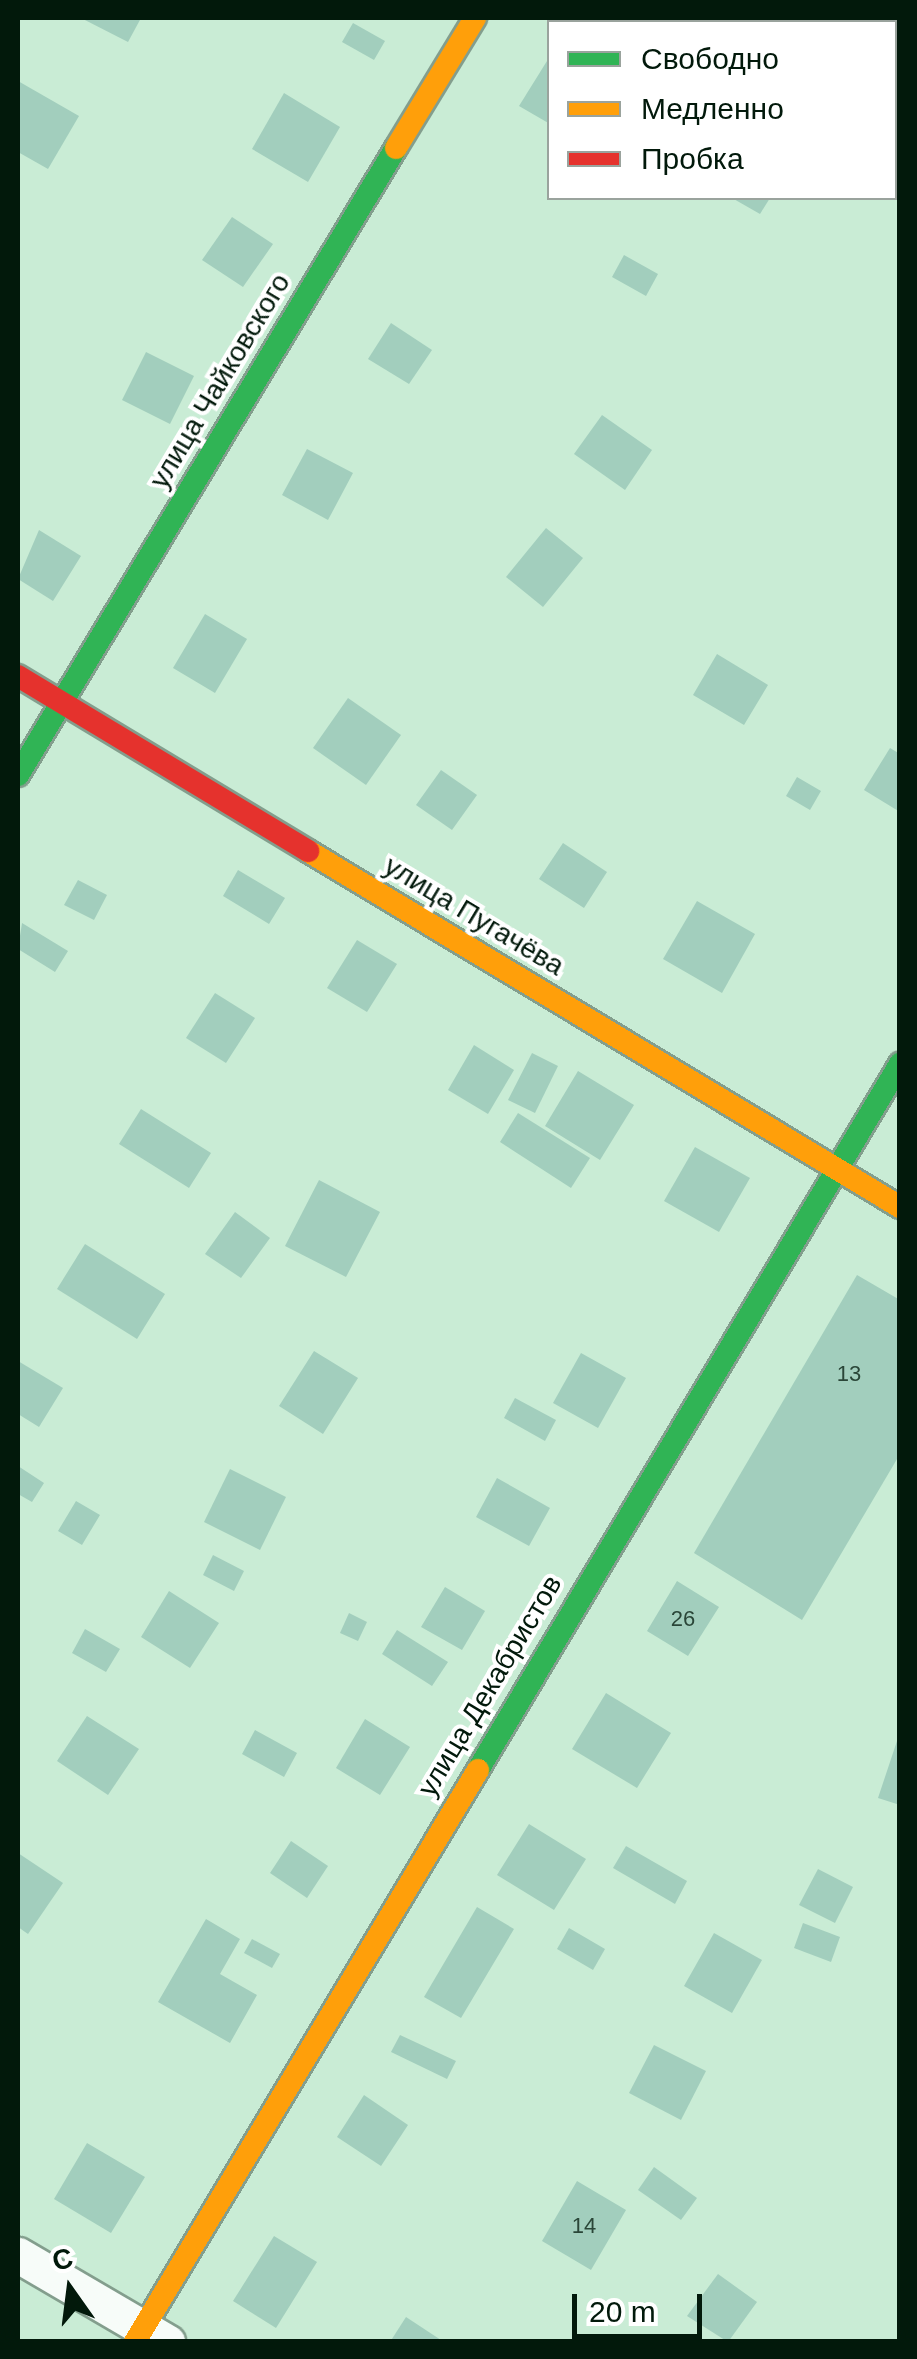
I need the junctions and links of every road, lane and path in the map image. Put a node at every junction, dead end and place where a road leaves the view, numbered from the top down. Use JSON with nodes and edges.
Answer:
{"nodes":[{"id":1,"x":475,"y":18,"type":"edge"},
{"id":2,"x":18,"y":676,"type":"edge"},
{"id":3,"x":60,"y":702,"type":"junction"},
{"id":4,"x":18,"y":776,"type":"edge"},
{"id":5,"x":900,"y":1064,"type":"edge"},
{"id":6,"x":837,"y":1170,"type":"junction"},
{"id":7,"x":900,"y":1207,"type":"edge"},
{"id":8,"x":18,"y":2255,"type":"edge"},
{"id":9,"x":149,"y":2337,"type":"edge"}],
"edges":[{"from":1,"to":3,"type":"street","name":"улица Чайковского"},
{"from":2,"to":3,"type":"street","name":"улица Пугачёва"},
{"from":3,"to":4,"type":"street","name":"улица Чайковского"},
{"from":3,"to":6,"type":"street","name":"улица Пугачёва"},
{"from":5,"to":6,"type":"street","name":"улица Декабристов"},
{"from":6,"to":7,"type":"street","name":"улица Пугачёва"},
{"from":6,"to":9,"type":"street","name":"улица Декабристов"},
{"from":8,"to":9,"type":"street"}]}
